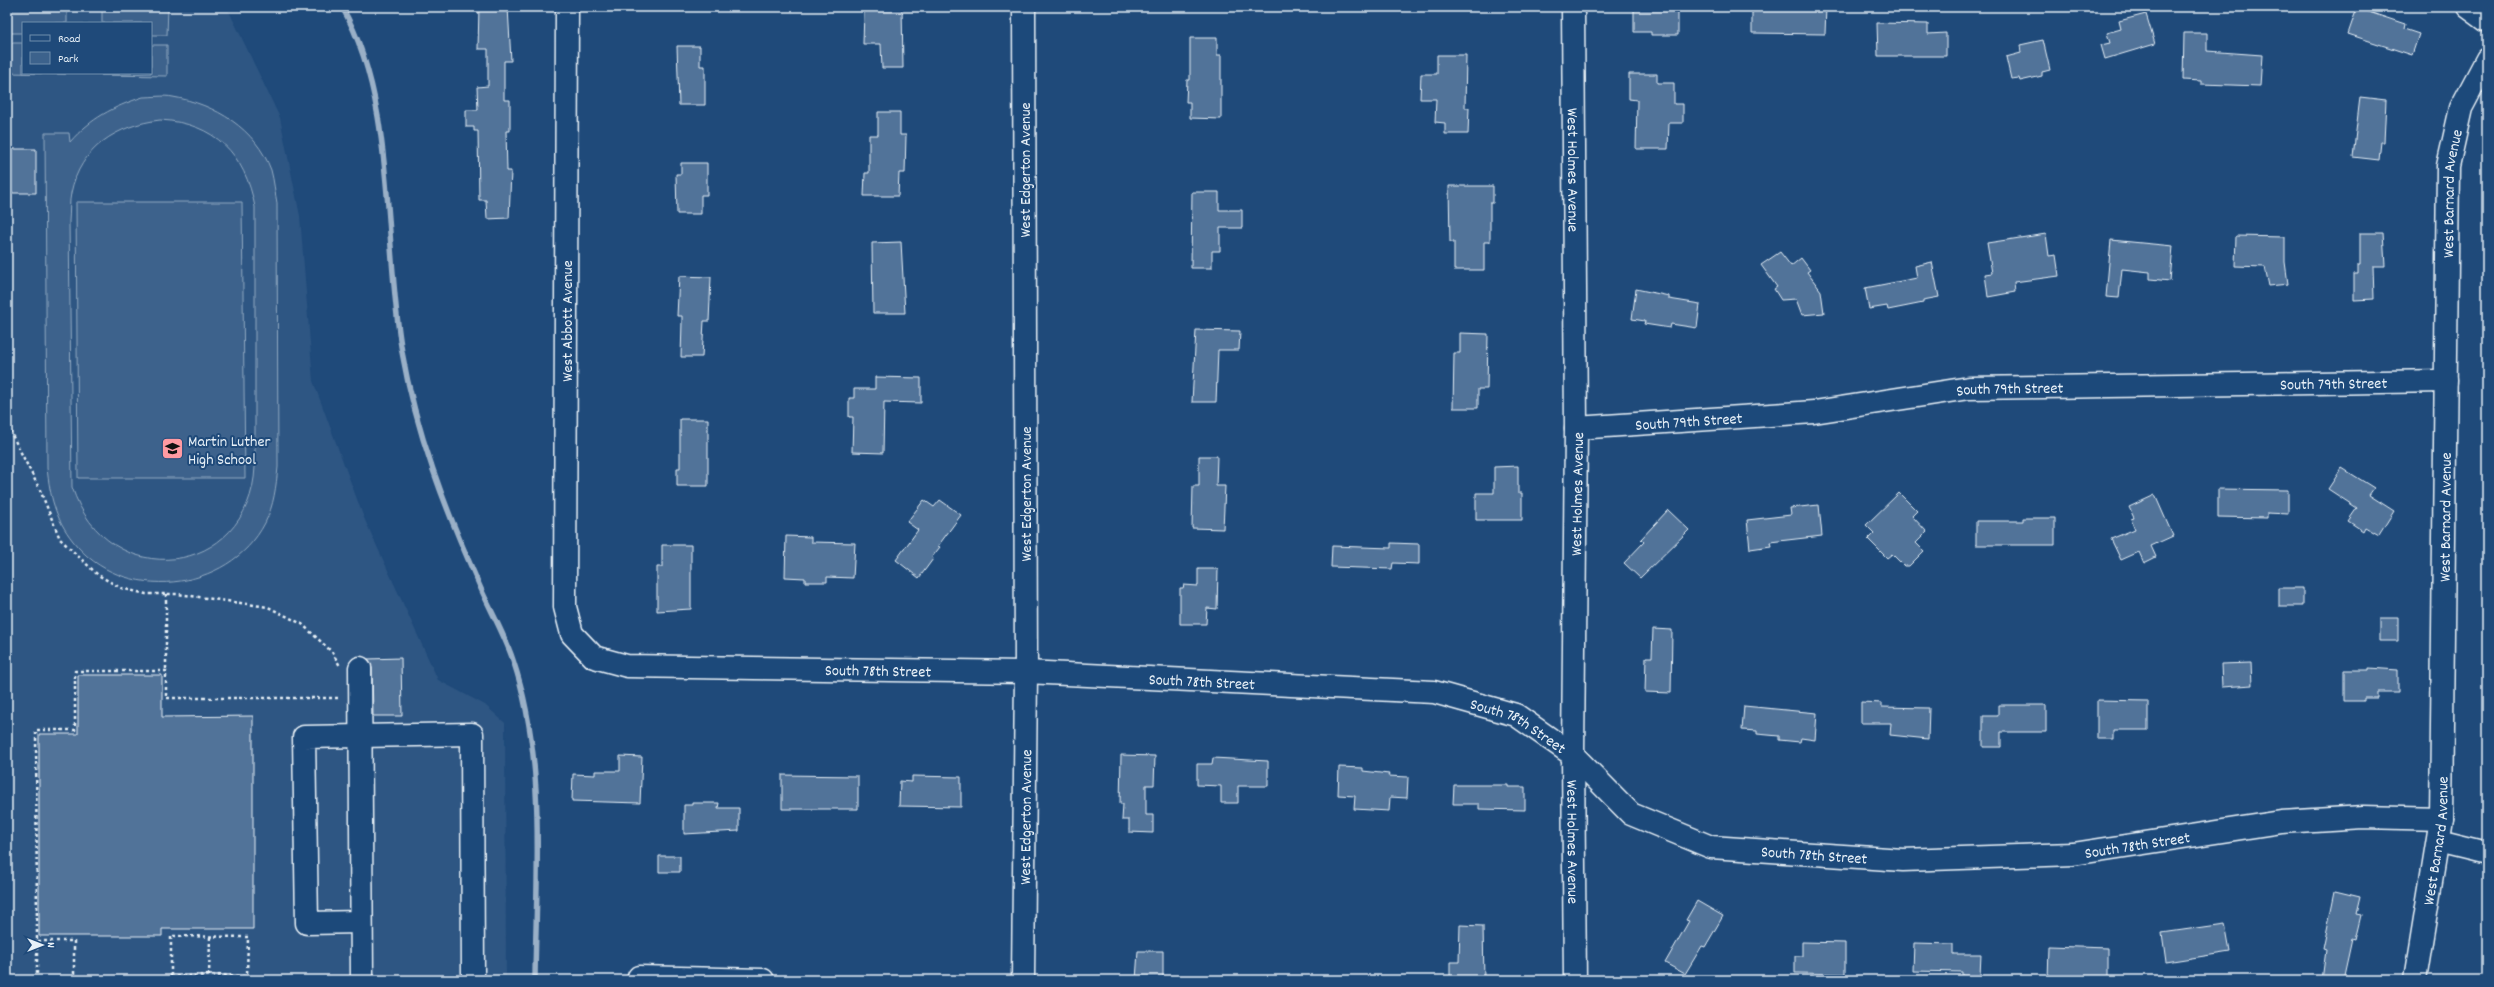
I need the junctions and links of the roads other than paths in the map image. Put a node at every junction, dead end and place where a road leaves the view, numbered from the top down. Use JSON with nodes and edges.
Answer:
{"nodes":[{"id":1,"x":567,"y":7,"type":"edge"},
{"id":2,"x":1024,"y":7,"type":"edge"},
{"id":3,"x":1573,"y":7,"type":"edge"},
{"id":4,"x":2468,"y":7,"type":"edge"},
{"id":5,"x":2487,"y":21,"type":"edge"},
{"id":6,"x":2487,"y":59,"type":"edge"},
{"id":7,"x":2446,"y":381,"type":"junction"},
{"id":8,"x":1576,"y":428,"type":"junction"},
{"id":9,"x":572,"y":634,"type":"joint"},
{"id":10,"x":351,"y":669,"type":"road end"},
{"id":11,"x":1026,"y":672,"type":"junction"},
{"id":12,"x":360,"y":737,"type":"junction"},
{"id":13,"x":1573,"y":755,"type":"junction"},
{"id":14,"x":2441,"y":819,"type":"junction"},
{"id":15,"x":2438,"y":841,"type":"junction"},
{"id":16,"x":2487,"y":853,"type":"edge"},
{"id":17,"x":361,"y":922,"type":"junction"},
{"id":18,"x":676,"y":979,"type":"edge"},
{"id":19,"x":721,"y":979,"type":"edge"},
{"id":20,"x":362,"y":980,"type":"edge"},
{"id":21,"x":473,"y":980,"type":"edge"},
{"id":22,"x":639,"y":980,"type":"edge"},
{"id":23,"x":763,"y":980,"type":"edge"},
{"id":24,"x":1023,"y":980,"type":"edge"},
{"id":25,"x":1575,"y":980,"type":"edge"},
{"id":26,"x":2415,"y":980,"type":"edge"}],
"edges":[{"from":1,"to":9,"type":"street","name":"West Abbott Avenue"},
{"from":2,"to":11,"type":"street","name":"West Edgerton Avenue"},
{"from":3,"to":8,"type":"street","name":"West Holmes Avenue"},
{"from":4,"to":5,"type":"street"},
{"from":6,"to":7,"type":"street","name":"West Barnard Avenue"},
{"from":7,"to":8,"type":"street","name":"South 79th Street"},
{"from":7,"to":14,"type":"street","name":"West Barnard Avenue"},
{"from":8,"to":13,"type":"street","name":"West Holmes Avenue"},
{"from":9,"to":11,"type":"street","name":"South 78th Street"},
{"from":10,"to":12,"type":"street"},
{"from":11,"to":13,"type":"street","name":"South 78th Street"},
{"from":11,"to":24,"type":"street","name":"West Edgerton Avenue"},
{"from":12,"to":17,"type":"street"},
{"from":12,"to":17,"type":"street"},
{"from":12,"to":21,"type":"street"},
{"from":13,"to":14,"type":"street","name":"South 78th Street"},
{"from":13,"to":25,"type":"street","name":"West Holmes Avenue"},
{"from":14,"to":15,"type":"street","name":"West Barnard Avenue"},
{"from":15,"to":16,"type":"street"},
{"from":15,"to":26,"type":"street","name":"West Barnard Avenue"},
{"from":17,"to":20,"type":"street"},
{"from":18,"to":19,"type":"street"},
{"from":18,"to":22,"type":"street"},
{"from":19,"to":23,"type":"street"}]}
